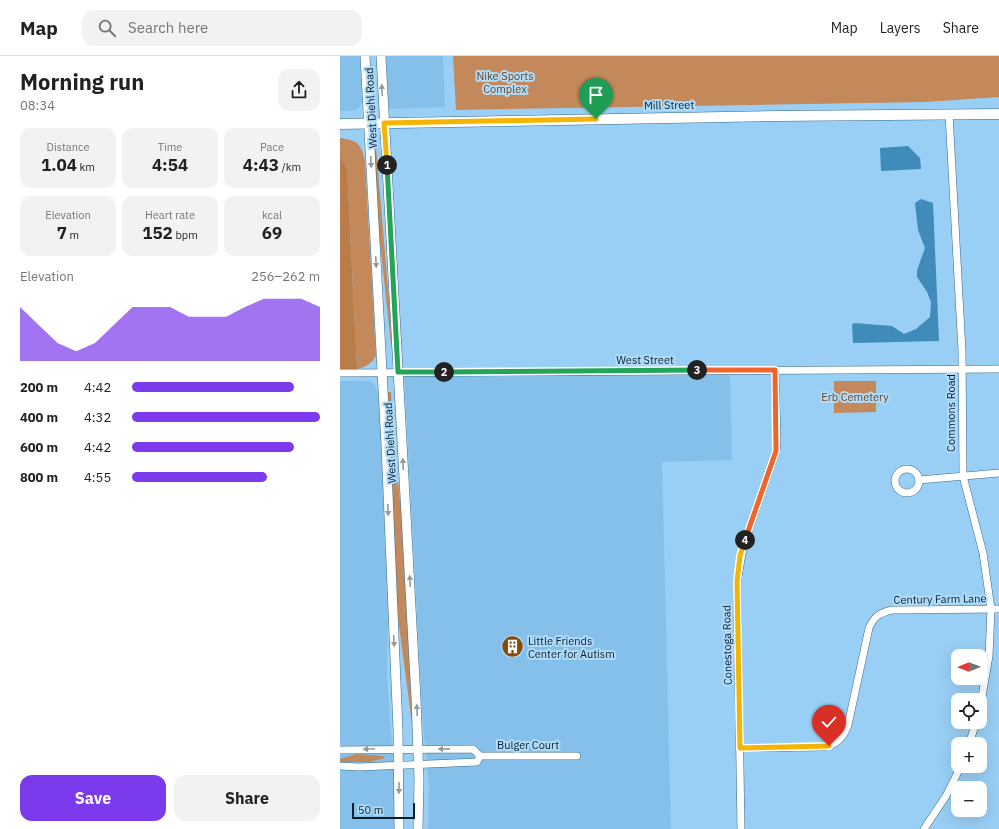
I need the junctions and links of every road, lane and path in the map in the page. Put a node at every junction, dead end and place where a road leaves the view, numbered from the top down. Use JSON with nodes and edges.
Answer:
{"nodes":[{"id":1,"x":364,"y":56,"type":"edge"},
{"id":2,"x":381,"y":56,"type":"edge"},
{"id":3,"x":949,"y":114,"type":"junction"},
{"id":4,"x":999,"y":114,"type":"edge"},
{"id":5,"x":384,"y":123,"type":"junction"},
{"id":6,"x":340,"y":124,"type":"edge"},
{"id":7,"x":368,"y":124,"type":"junction"},
{"id":8,"x":962,"y":368,"type":"junction"},
{"id":9,"x":999,"y":369,"type":"edge"},
{"id":10,"x":775,"y":370,"type":"junction"},
{"id":11,"x":398,"y":372,"type":"junction"},
{"id":12,"x":340,"y":373,"type":"edge"},
{"id":13,"x":382,"y":373,"type":"junction"},
{"id":14,"x":999,"y":473,"type":"edge"},
{"id":15,"x":963,"y":476,"type":"junction"},
{"id":16,"x":919,"y":480,"type":"dead end"},
{"id":17,"x":991,"y":609,"type":"junction"},
{"id":18,"x":999,"y":609,"type":"edge"},
{"id":19,"x":983,"y":693,"type":"edge"},
{"id":20,"x":740,"y":748,"type":"junction"},
{"id":21,"x":398,"y":749,"type":"junction"},
{"id":22,"x":418,"y":749,"type":"junction"},
{"id":23,"x":340,"y":750,"type":"edge"},
{"id":24,"x":480,"y":756,"type":"junction"},
{"id":25,"x":577,"y":756,"type":"dead end"},
{"id":26,"x":418,"y":764,"type":"junction"},
{"id":27,"x":399,"y":765,"type":"junction"},
{"id":28,"x":340,"y":766,"type":"edge"},
{"id":29,"x":958,"y":773,"type":"edge"},
{"id":30,"x":399,"y":829,"type":"edge"},
{"id":31,"x":418,"y":829,"type":"edge"},
{"id":32,"x":741,"y":829,"type":"edge"},
{"id":33,"x":924,"y":829,"type":"edge"}],
"edges":[{"from":1,"to":7,"type":"street","name":"West Diehl Road"},
{"from":5,"to":2,"type":"street","name":"West Diehl Road","one_way":true},
{"from":3,"to":4,"type":"main road","name":"Mill Street"},
{"from":3,"to":5,"type":"main road","name":"Mill Street"},
{"from":3,"to":8,"type":"street","name":"Commons Road"},
{"from":5,"to":7,"type":"main road","name":"Mill Street"},
{"from":5,"to":11,"type":"street","name":"West Diehl Road"},
{"from":6,"to":7,"type":"main road","name":"Mill Street"},
{"from":7,"to":13,"type":"street","name":"West Diehl Road","one_way":true},
{"from":8,"to":9,"type":"street","name":"West Street"},
{"from":8,"to":10,"type":"street","name":"West Street"},
{"from":8,"to":15,"type":"street","name":"Commons Road"},
{"from":10,"to":11,"type":"street","name":"West Street"},
{"from":10,"to":20,"type":"street","name":"Conestoga Road"},
{"from":11,"to":13,"type":"street","name":"West Street"},
{"from":22,"to":11,"type":"street","name":"West Diehl Road","one_way":true},
{"from":12,"to":13,"type":"street","name":"West Street"},
{"from":13,"to":21,"type":"street","name":"West Diehl Road","one_way":true},
{"from":14,"to":15,"type":"street"},
{"from":15,"to":16,"type":"street"},
{"from":15,"to":17,"type":"street","name":"Commons Road"},
{"from":17,"to":18,"type":"street","name":"Century Farm Lane"},
{"from":17,"to":19,"type":"street","name":"Commons Road"},
{"from":17,"to":20,"type":"street","name":"Century Farm Lane"},
{"from":20,"to":32,"type":"street","name":"Conestoga Road"},
{"from":21,"to":22,"type":"street","name":"Bulger Court"},
{"from":21,"to":23,"type":"street","name":"Bulger Court","one_way":true},
{"from":21,"to":27,"type":"street","name":"West Diehl Road"},
{"from":24,"to":22,"type":"street","name":"Bulger Court","one_way":true},
{"from":22,"to":26,"type":"street","name":"West Diehl Road"},
{"from":24,"to":25,"type":"street","name":"Bulger Court"},
{"from":24,"to":26,"type":"street","name":"Bulger Court"},
{"from":26,"to":27,"type":"street","name":"Bulger Court"},
{"from":26,"to":31,"type":"street","name":"West Diehl Road"},
{"from":27,"to":28,"type":"street","name":"Bulger Court"},
{"from":27,"to":30,"type":"street","name":"West Diehl Road","one_way":true},
{"from":29,"to":33,"type":"street"}]}
